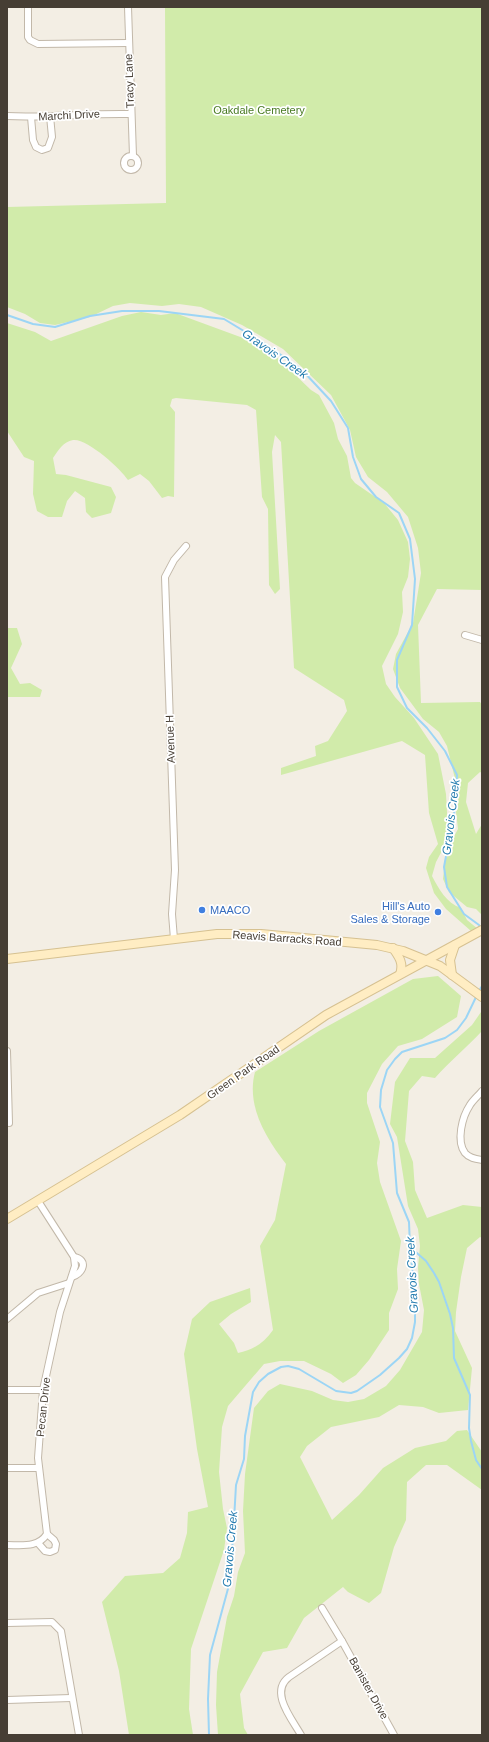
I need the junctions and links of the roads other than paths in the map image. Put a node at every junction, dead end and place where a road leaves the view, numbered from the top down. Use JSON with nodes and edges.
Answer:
{"nodes":[{"id":1,"x":28,"y":7,"type":"edge"},
{"id":2,"x":128,"y":7,"type":"edge"},
{"id":3,"x":128,"y":43,"type":"junction"},
{"id":4,"x":130,"y":114,"type":"junction"},
{"id":5,"x":7,"y":116,"type":"edge"},
{"id":6,"x":50,"y":116,"type":"junction"},
{"id":7,"x":31,"y":117,"type":"junction"},
{"id":8,"x":133,"y":156,"type":"dead end"},
{"id":9,"x":186,"y":546,"type":"dead end"},
{"id":10,"x":465,"y":635,"type":"dead end"},
{"id":11,"x":482,"y":640,"type":"edge"},
{"id":12,"x":482,"y":930,"type":"edge"},
{"id":13,"x":174,"y":939,"type":"junction"},
{"id":14,"x":455,"y":945,"type":"junction"},
{"id":15,"x":392,"y":948,"type":"junction"},
{"id":16,"x":7,"y":959,"type":"edge"},
{"id":17,"x":427,"y":960,"type":"junction"},
{"id":18,"x":400,"y":974,"type":"junction"},
{"id":19,"x":454,"y":976,"type":"junction"},
{"id":20,"x":482,"y":997,"type":"edge"},
{"id":21,"x":7,"y":1051,"type":"edge"},
{"id":22,"x":482,"y":1091,"type":"edge"},
{"id":23,"x":8,"y":1123,"type":"dead end"},
{"id":24,"x":482,"y":1160,"type":"edge"},
{"id":25,"x":38,"y":1201,"type":"junction"},
{"id":26,"x":7,"y":1219,"type":"edge"},
{"id":27,"x":70,"y":1280,"type":"junction"},
{"id":28,"x":7,"y":1319,"type":"edge"},
{"id":29,"x":7,"y":1390,"type":"edge"},
{"id":30,"x":43,"y":1390,"type":"junction"},
{"id":31,"x":7,"y":1468,"type":"edge"},
{"id":32,"x":39,"y":1468,"type":"junction"},
{"id":33,"x":7,"y":1545,"type":"edge"},
{"id":34,"x":322,"y":1608,"type":"dead end"},
{"id":35,"x":7,"y":1623,"type":"edge"},
{"id":36,"x":342,"y":1641,"type":"junction"},
{"id":37,"x":72,"y":1698,"type":"junction"},
{"id":38,"x":7,"y":1700,"type":"edge"},
{"id":39,"x":79,"y":1735,"type":"edge"},
{"id":40,"x":301,"y":1735,"type":"edge"},
{"id":41,"x":394,"y":1735,"type":"edge"}],
"edges":[{"from":1,"to":3,"type":"street"},
{"from":2,"to":3,"type":"street","name":"Tracy Lane"},
{"from":3,"to":4,"type":"street","name":"Tracy Lane"},
{"from":4,"to":6,"type":"street","name":"Marchi Drive"},
{"from":4,"to":8,"type":"street","name":"Tracy Lane"},
{"from":5,"to":7,"type":"street","name":"Marchi Drive"},
{"from":6,"to":7,"type":"street","name":"Marchi Drive"},
{"from":6,"to":7,"type":"street"},
{"from":9,"to":13,"type":"street","name":"Avenue H"},
{"from":10,"to":11,"type":"street"},
{"from":12,"to":14,"type":"street","name":"Green Park Road"},
{"from":13,"to":15,"type":"street","name":"Reavis Barracks Road"},
{"from":13,"to":16,"type":"street","name":"Reavis Barracks Road"},
{"from":14,"to":17,"type":"street","name":"Green Park Road"},
{"from":14,"to":19,"type":"street"},
{"from":15,"to":17,"type":"street","name":"Reavis Barracks Road"},
{"from":15,"to":18,"type":"street"},
{"from":17,"to":18,"type":"street","name":"Green Park Road"},
{"from":17,"to":19,"type":"street","name":"Reavis Barracks Road"},
{"from":18,"to":25,"type":"street","name":"Green Park Road"},
{"from":19,"to":20,"type":"street","name":"Reavis Barracks Road"},
{"from":21,"to":23,"type":"street"},
{"from":22,"to":24,"type":"street"},
{"from":25,"to":26,"type":"street","name":"Green Park Road"},
{"from":25,"to":27,"type":"street","name":"Pecan Drive"},
{"from":27,"to":28,"type":"street"},
{"from":27,"to":30,"type":"street","name":"Pecan Drive"},
{"from":29,"to":30,"type":"street"},
{"from":30,"to":32,"type":"street","name":"Pecan Drive"},
{"from":31,"to":32,"type":"street"},
{"from":32,"to":33,"type":"street","name":"Pecan Drive"},
{"from":34,"to":36,"type":"street","name":"Banister Drive"},
{"from":35,"to":37,"type":"street"},
{"from":36,"to":40,"type":"street"},
{"from":36,"to":41,"type":"street","name":"Banister Drive"},
{"from":37,"to":38,"type":"street"},
{"from":37,"to":39,"type":"street"}]}
